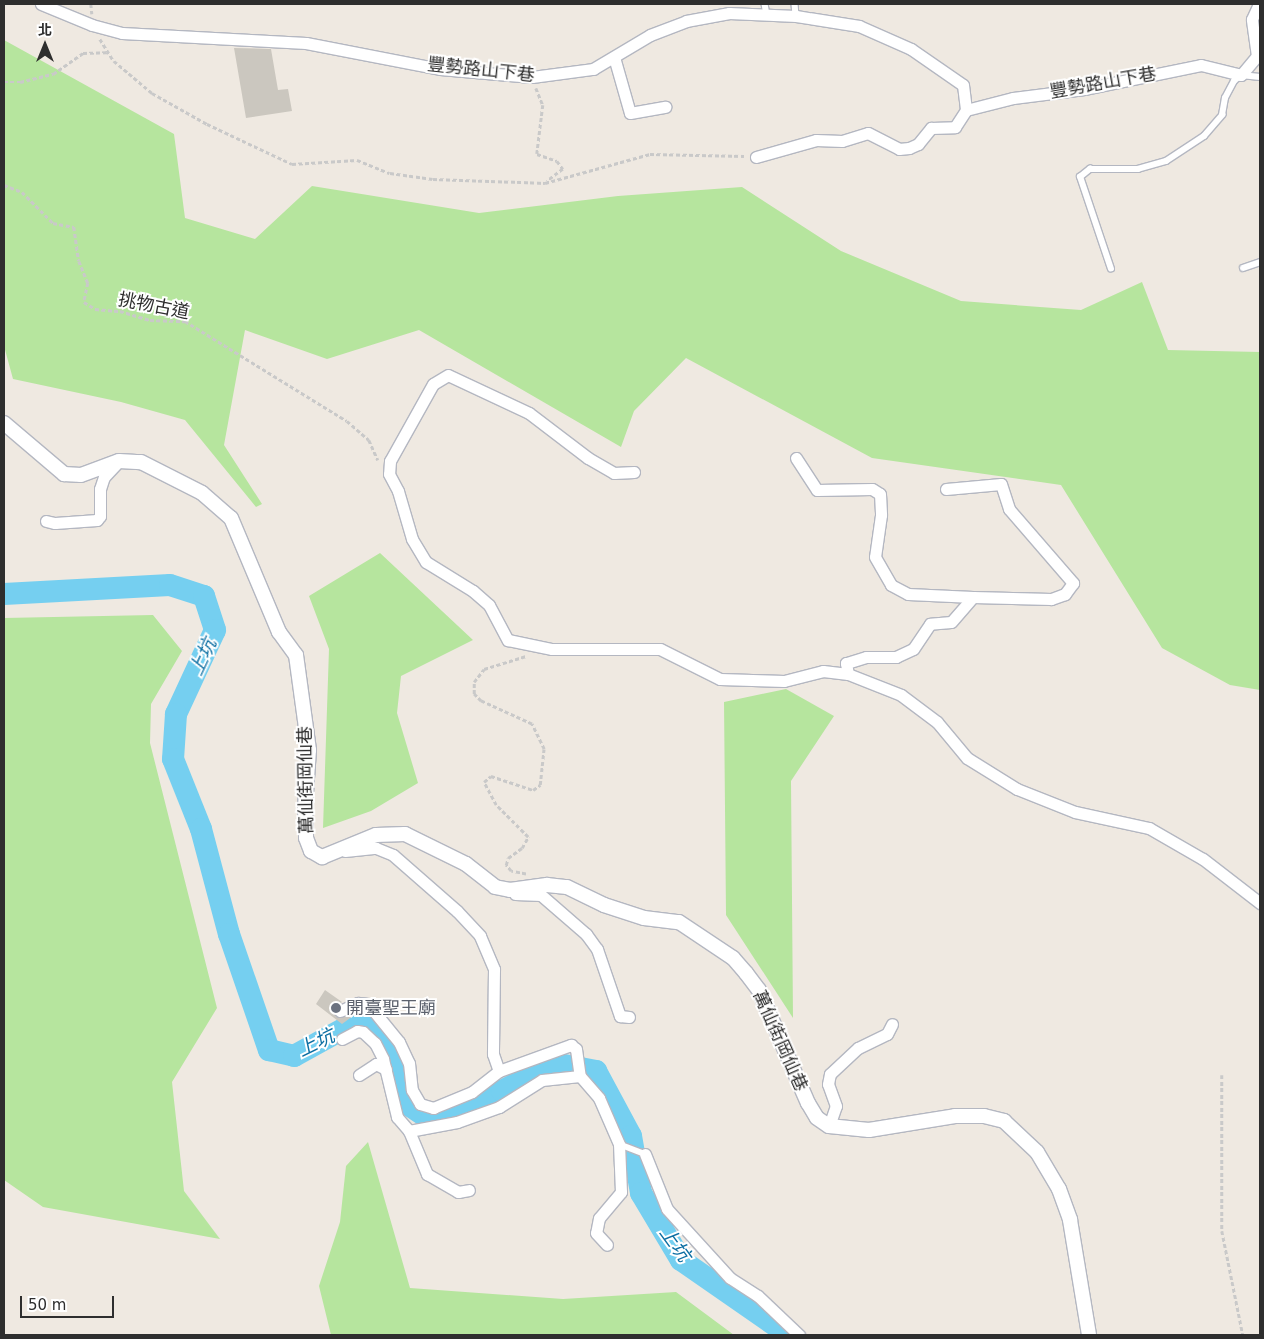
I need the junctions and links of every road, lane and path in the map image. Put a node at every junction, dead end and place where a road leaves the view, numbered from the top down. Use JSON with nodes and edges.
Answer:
{"nodes":[{"id":1,"x":41,"y":4,"type":"edge"},
{"id":2,"x":795,"y":4,"type":"edge"},
{"id":3,"x":1259,"y":4,"type":"edge"},
{"id":4,"x":766,"y":9,"type":"edge"},
{"id":5,"x":796,"y":16,"type":"junction"},
{"id":6,"x":92,"y":25,"type":"junction"},
{"id":7,"x":107,"y":52,"type":"junction"},
{"id":8,"x":614,"y":57,"type":"junction"},
{"id":9,"x":1241,"y":75,"type":"junction"},
{"id":10,"x":532,"y":77,"type":"junction"},
{"id":11,"x":1260,"y":77,"type":"edge"},
{"id":12,"x":4,"y":82,"type":"edge"},
{"id":13,"x":665,"y":107,"type":"dead end"},
{"id":14,"x":966,"y":110,"type":"junction"},
{"id":15,"x":756,"y":157,"type":"joint"},
{"id":16,"x":546,"y":183,"type":"junction"},
{"id":17,"x":4,"y":185,"type":"edge"},
{"id":18,"x":1260,"y":262,"type":"edge"},
{"id":19,"x":1243,"y":268,"type":"dead end"},
{"id":20,"x":1110,"y":269,"type":"dead end"},
{"id":21,"x":4,"y":422,"type":"edge"},
{"id":22,"x":796,"y":458,"type":"dead end"},
{"id":23,"x":119,"y":461,"type":"junction"},
{"id":24,"x":634,"y":472,"type":"dead end"},
{"id":25,"x":389,"y":474,"type":"junction"},
{"id":26,"x":946,"y":489,"type":"dead end"},
{"id":27,"x":46,"y":521,"type":"dead end"},
{"id":28,"x":973,"y":596,"type":"junction"},
{"id":29,"x":552,"y":649,"type":"junction"},
{"id":30,"x":848,"y":674,"type":"junction"},
{"id":31,"x":338,"y":852,"type":"junction"},
{"id":32,"x":528,"y":874,"type":"dead end"},
{"id":33,"x":510,"y":890,"type":"junction"},
{"id":34,"x":1260,"y":903,"type":"edge"},
{"id":35,"x":340,"y":1011,"type":"dead end"},
{"id":36,"x":629,"y":1017,"type":"dead end"},
{"id":37,"x":892,"y":1024,"type":"dead end"},
{"id":38,"x":342,"y":1039,"type":"dead end"},
{"id":39,"x":386,"y":1069,"type":"junction"},
{"id":40,"x":499,"y":1072,"type":"junction"},
{"id":41,"x":359,"y":1075,"type":"dead end"},
{"id":42,"x":1222,"y":1075,"type":"dead end"},
{"id":43,"x":580,"y":1076,"type":"junction"},
{"id":44,"x":829,"y":1126,"type":"junction"},
{"id":45,"x":409,"y":1131,"type":"junction"},
{"id":46,"x":619,"y":1144,"type":"junction"},
{"id":47,"x":645,"y":1154,"type":"joint"},
{"id":48,"x":469,"y":1190,"type":"dead end"},
{"id":49,"x":607,"y":1245,"type":"dead end"},
{"id":50,"x":799,"y":1335,"type":"edge"},
{"id":51,"x":1089,"y":1335,"type":"edge"},
{"id":52,"x":1243,"y":1335,"type":"edge"}],
"edges":[{"from":1,"to":6,"type":"street","name":"豐勢路山下巷"},
{"from":2,"to":5,"type":"lane"},
{"from":3,"to":9,"type":"street"},
{"from":4,"to":5,"type":"street","name":"豐勢路山下巷"},
{"from":4,"to":8,"type":"street","name":"豐勢路山下巷"},
{"from":5,"to":14,"type":"street","name":"豐勢路山下巷"},
{"from":6,"to":7,"type":"path"},
{"from":6,"to":10,"type":"street","name":"豐勢路山下巷"},
{"from":7,"to":12,"type":"path"},
{"from":7,"to":16,"type":"path"},
{"from":8,"to":10,"type":"street","name":"豐勢路山下巷"},
{"from":8,"to":13,"type":"street"},
{"from":9,"to":11,"type":"lane"},
{"from":9,"to":14,"type":"street","name":"豐勢路山下巷"},
{"from":9,"to":20,"type":"lane"},
{"from":10,"to":16,"type":"path"},
{"from":14,"to":15,"type":"street"},
{"from":15,"to":16,"type":"path"},
{"from":17,"to":25,"type":"path","name":"挑物古道"},
{"from":18,"to":19,"type":"lane"},
{"from":21,"to":23,"type":"street","name":"萬仙街岡仙巷"},
{"from":22,"to":28,"type":"street"},
{"from":23,"to":27,"type":"street"},
{"from":23,"to":31,"type":"street","name":"萬仙街岡仙巷"},
{"from":24,"to":25,"type":"street"},
{"from":25,"to":29,"type":"street"},
{"from":26,"to":28,"type":"street"},
{"from":28,"to":30,"type":"street"},
{"from":29,"to":30,"type":"street"},
{"from":29,"to":32,"type":"path"},
{"from":30,"to":34,"type":"street"},
{"from":31,"to":33,"type":"street","name":"萬仙街岡仙巷"},
{"from":31,"to":40,"type":"street"},
{"from":33,"to":36,"type":"street"},
{"from":33,"to":44,"type":"street","name":"萬仙街岡仙巷"},
{"from":35,"to":40,"type":"street"},
{"from":37,"to":44,"type":"street"},
{"from":38,"to":39,"type":"street"},
{"from":39,"to":41,"type":"street"},
{"from":39,"to":45,"type":"street"},
{"from":40,"to":43,"type":"street"},
{"from":42,"to":52,"type":"path"},
{"from":43,"to":45,"type":"street"},
{"from":43,"to":46,"type":"street"},
{"from":44,"to":51,"type":"street"},
{"from":45,"to":48,"type":"street"},
{"from":46,"to":47,"type":"lane"},
{"from":46,"to":49,"type":"street"},
{"from":47,"to":50,"type":"street"}]}
